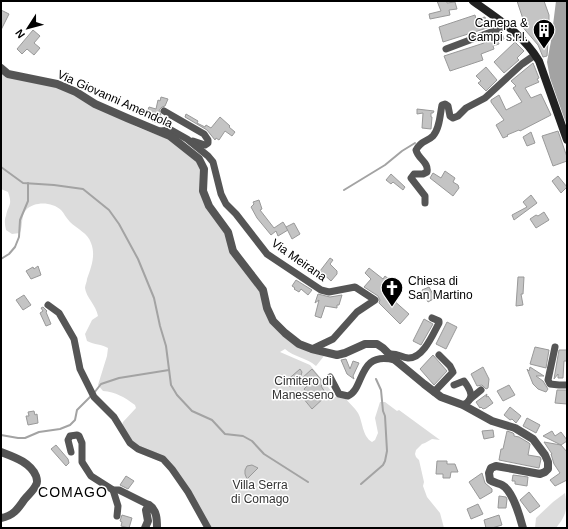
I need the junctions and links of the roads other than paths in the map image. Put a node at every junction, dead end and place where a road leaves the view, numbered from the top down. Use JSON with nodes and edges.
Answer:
{"nodes":[{"id":1,"x":473,"y":1,"type":"edge"},
{"id":2,"x":507,"y":26,"type":"junction"},
{"id":3,"x":446,"y":49,"type":"dead end"},
{"id":4,"x":535,"y":55,"type":"junction"},
{"id":5,"x":1,"y":68,"type":"edge"},
{"id":6,"x":164,"y":110,"type":"dead end"},
{"id":7,"x":160,"y":131,"type":"junction"},
{"id":8,"x":187,"y":139,"type":"junction"},
{"id":9,"x":567,"y":140,"type":"edge"},
{"id":10,"x":425,"y":203,"type":"dead end"},
{"id":11,"x":48,"y":305,"type":"dead end"},
{"id":12,"x":432,"y":318,"type":"dead end"},
{"id":13,"x":555,"y":347,"type":"dead end"},
{"id":14,"x":312,"y":350,"type":"junction"},
{"id":15,"x":440,"y":355,"type":"dead end"},
{"id":16,"x":392,"y":357,"type":"junction"},
{"id":17,"x":330,"y":377,"type":"dead end"},
{"id":18,"x":454,"y":385,"type":"dead end"},
{"id":19,"x":567,"y":385,"type":"edge"},
{"id":20,"x":481,"y":390,"type":"dead end"},
{"id":21,"x":434,"y":392,"type":"junction"},
{"id":22,"x":470,"y":399,"type":"junction"},
{"id":23,"x":463,"y":406,"type":"junction"},
{"id":24,"x":1,"y":452,"type":"edge"},
{"id":25,"x":71,"y":452,"type":"dead end"},
{"id":26,"x":113,"y":490,"type":"junction"},
{"id":27,"x":150,"y":505,"type":"junction"},
{"id":28,"x":117,"y":516,"type":"dead end"},
{"id":29,"x":1,"y":518,"type":"edge"},
{"id":30,"x":145,"y":528,"type":"edge"},
{"id":31,"x":157,"y":528,"type":"edge"},
{"id":32,"x":208,"y":528,"type":"edge"},
{"id":33,"x":523,"y":528,"type":"edge"}],
"edges":[{"from":1,"to":2,"type":"main road"},
{"from":2,"to":3,"type":"street"},
{"from":2,"to":4,"type":"main road"},
{"from":4,"to":9,"type":"main road"},
{"from":4,"to":10,"type":"street"},
{"from":5,"to":7,"type":"street","name":"Via Giovanni Amendola"},
{"from":6,"to":8,"type":"street","name":"Via Meirana"},
{"from":7,"to":8,"type":"street","name":"Via Meirana"},
{"from":7,"to":14,"type":"street","name":"Via Giovanni Amendola"},
{"from":8,"to":14,"type":"street","name":"Via Meirana"},
{"from":11,"to":32,"type":"street"},
{"from":12,"to":16,"type":"street"},
{"from":13,"to":19,"type":"street"},
{"from":14,"to":16,"type":"street","name":"Via Giovanni Amendola"},
{"from":15,"to":21,"type":"street"},
{"from":16,"to":17,"type":"street"},
{"from":16,"to":21,"type":"street","name":"Via Giovanni Amendola"},
{"from":18,"to":22,"type":"street"},
{"from":20,"to":22,"type":"street"},
{"from":21,"to":23,"type":"street","name":"Via Giovanni Amendola"},
{"from":22,"to":23,"type":"street"},
{"from":23,"to":33,"type":"street","name":"Via Giovanni Amendola"},
{"from":24,"to":29,"type":"street"},
{"from":25,"to":26,"type":"street"},
{"from":26,"to":27,"type":"street"},
{"from":26,"to":28,"type":"street"},
{"from":27,"to":30,"type":"street"},
{"from":27,"to":31,"type":"street"}]}
